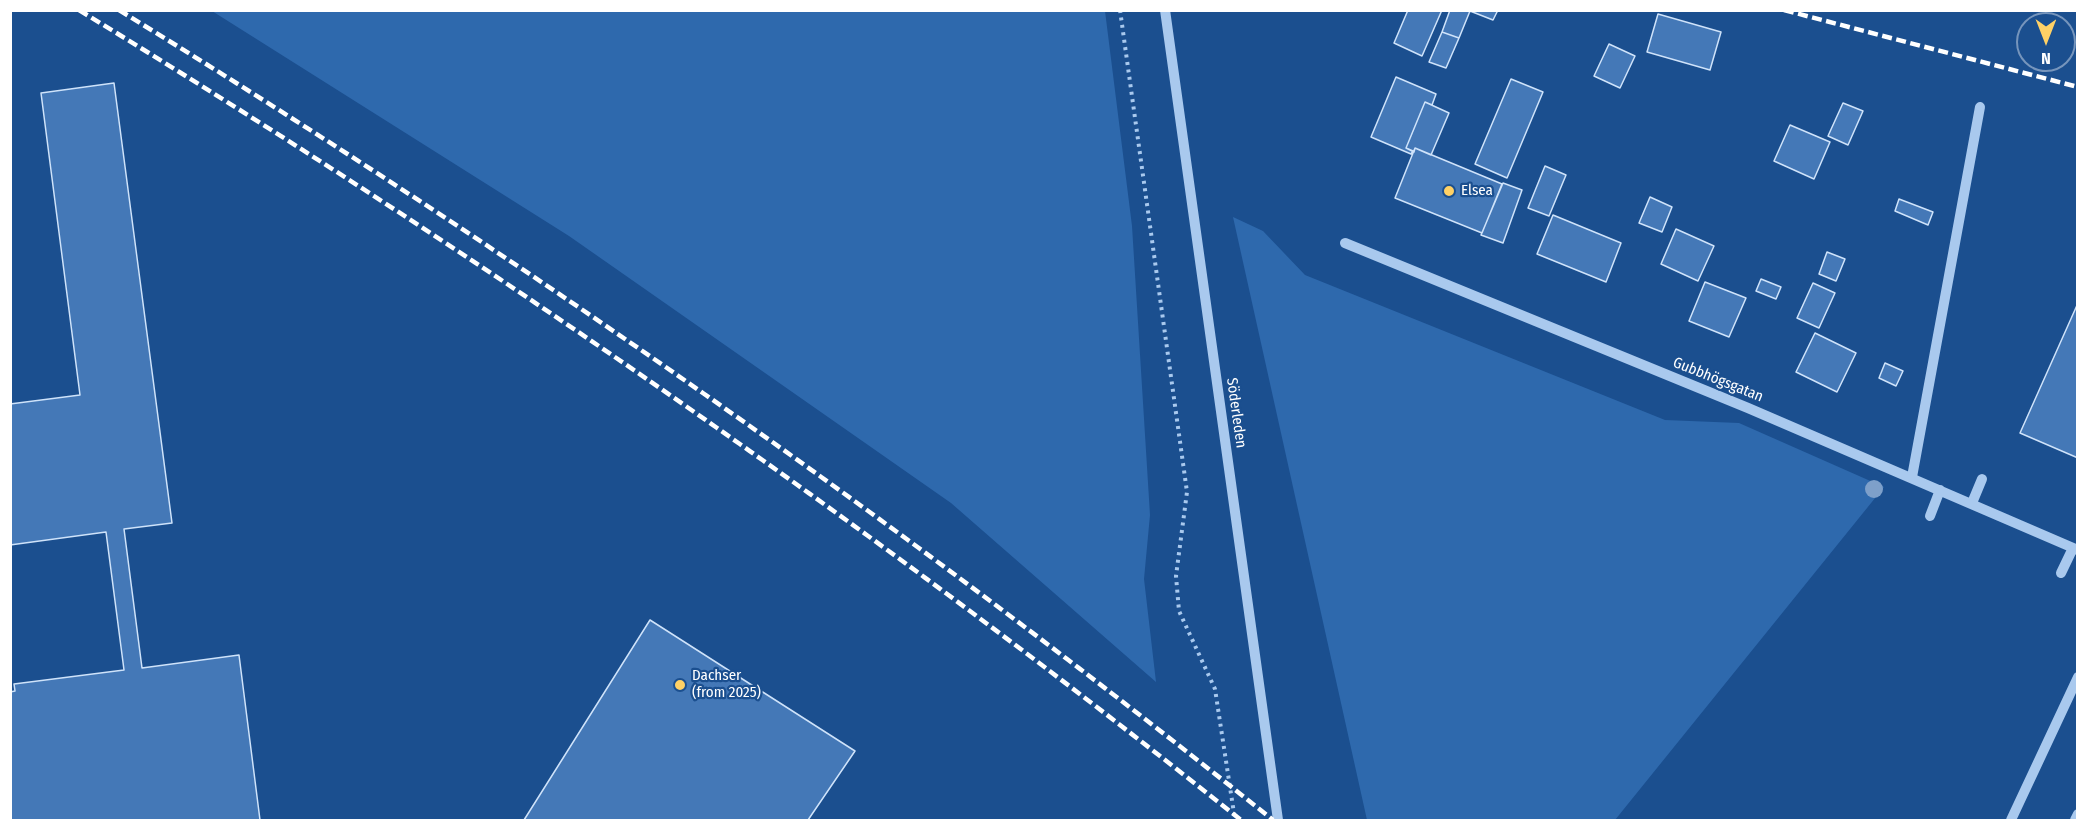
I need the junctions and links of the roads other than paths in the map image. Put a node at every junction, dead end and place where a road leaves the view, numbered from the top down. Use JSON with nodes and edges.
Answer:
{"nodes":[{"id":1,"x":1165,"y":10,"type":"edge"},
{"id":2,"x":1980,"y":107,"type":"dead end"},
{"id":3,"x":1345,"y":243,"type":"dead end"},
{"id":4,"x":1912,"y":477,"type":"junction"},
{"id":5,"x":1982,"y":479,"type":"dead end"},
{"id":6,"x":1940,"y":490,"type":"junction"},
{"id":7,"x":1972,"y":503,"type":"junction"},
{"id":8,"x":1930,"y":516,"type":"dead end"},
{"id":9,"x":2075,"y":549,"type":"edge"},
{"id":10,"x":2061,"y":573,"type":"dead end"},
{"id":11,"x":2078,"y":677,"type":"edge"},
{"id":12,"x":2078,"y":814,"type":"edge"},
{"id":13,"x":1278,"y":820,"type":"edge"},
{"id":14,"x":2011,"y":820,"type":"edge"},
{"id":15,"x":2075,"y":820,"type":"edge"}],
"edges":[{"from":1,"to":13,"type":"street","name":"Söderleden"},
{"from":2,"to":4,"type":"street"},
{"from":3,"to":4,"type":"street","name":"Gubbhögsgatan"},
{"from":4,"to":6,"type":"street","name":"Gubbhögsgatan"},
{"from":5,"to":7,"type":"street"},
{"from":6,"to":7,"type":"street","name":"Gubbhögsgatan"},
{"from":6,"to":8,"type":"street"},
{"from":7,"to":9,"type":"street","name":"Gubbhögsgatan"},
{"from":9,"to":10,"type":"street"},
{"from":11,"to":14,"type":"street"},
{"from":12,"to":15,"type":"street"}]}
